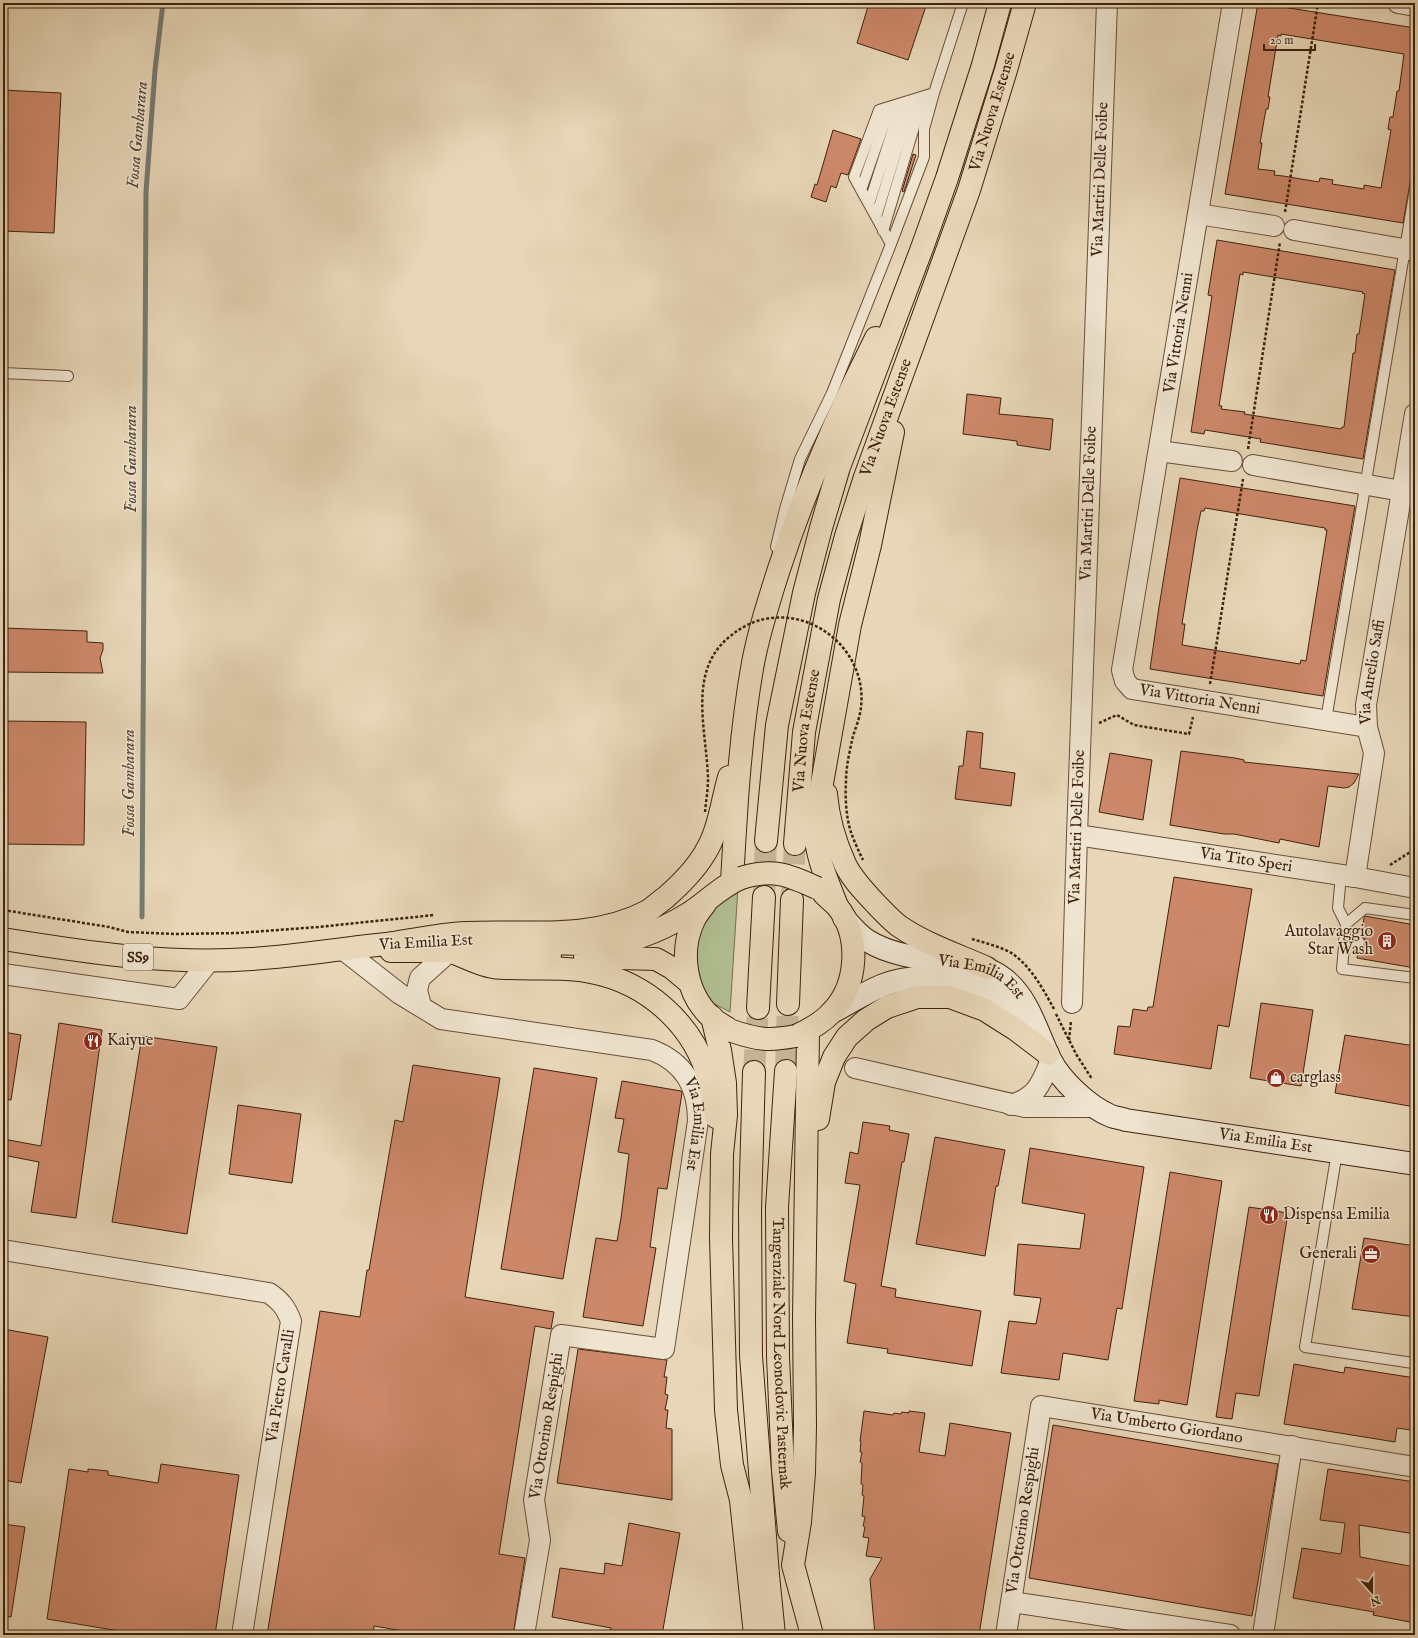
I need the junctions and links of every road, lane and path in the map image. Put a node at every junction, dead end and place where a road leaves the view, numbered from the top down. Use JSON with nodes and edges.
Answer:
{"nodes":[{"id":1,"x":963,"y":3,"type":"edge"},
{"id":2,"x":1000,"y":3,"type":"edge"},
{"id":3,"x":1025,"y":3,"type":"edge"},
{"id":4,"x":1107,"y":3,"type":"edge"},
{"id":5,"x":1233,"y":3,"type":"edge"},
{"id":6,"x":1318,"y":3,"type":"edge"},
{"id":7,"x":1398,"y":3,"type":"edge"},
{"id":8,"x":1415,"y":6,"type":"edge"},
{"id":9,"x":934,"y":93,"type":"junction"},
{"id":10,"x":923,"y":97,"type":"junction"},
{"id":11,"x":912,"y":100,"type":"junction"},
{"id":12,"x":901,"y":104,"type":"junction"},
{"id":13,"x":1415,"y":189,"type":"edge"},
{"id":14,"x":869,"y":204,"type":"junction"},
{"id":15,"x":1198,"y":214,"type":"junction"},
{"id":16,"x":876,"y":217,"type":"junction"},
{"id":17,"x":1284,"y":227,"type":"junction"},
{"id":18,"x":883,"y":230,"type":"junction"},
{"id":19,"x":891,"y":244,"type":"junction"},
{"id":20,"x":922,"y":248,"type":"junction"},
{"id":21,"x":1410,"y":250,"type":"edge"},
{"id":22,"x":946,"y":257,"type":"junction"},
{"id":23,"x":3,"y":373,"type":"edge"},
{"id":24,"x":68,"y":376,"type":"dead end"},
{"id":25,"x":1415,"y":414,"type":"edge"},
{"id":26,"x":1159,"y":451,"type":"junction"},
{"id":27,"x":1244,"y":462,"type":"junction"},
{"id":28,"x":1367,"y":485,"type":"junction"},
{"id":29,"x":1402,"y":491,"type":"junction"},
{"id":30,"x":768,"y":602,"type":"junction"},
{"id":31,"x":1208,"y":701,"type":"junction"},
{"id":32,"x":1326,"y":720,"type":"junction"},
{"id":33,"x":743,"y":726,"type":"junction"},
{"id":34,"x":1367,"y":727,"type":"junction"},
{"id":35,"x":826,"y":767,"type":"junction"},
{"id":36,"x":702,"y":818,"type":"dead end"},
{"id":37,"x":1077,"y":835,"type":"junction"},
{"id":38,"x":766,"y":841,"type":"tunnel mouth"},
{"id":39,"x":795,"y":844,"type":"tunnel mouth"},
{"id":40,"x":867,"y":866,"type":"dead end"},
{"id":41,"x":1348,"y":876,"type":"junction"},
{"id":42,"x":736,"y":880,"type":"junction"},
{"id":43,"x":1415,"y":888,"type":"edge"},
{"id":44,"x":764,"y":897,"type":"tunnel mouth"},
{"id":45,"x":792,"y":900,"type":"tunnel mouth"},
{"id":46,"x":706,"y":902,"type":"junction"},
{"id":47,"x":3,"y":910,"type":"edge"},
{"id":48,"x":841,"y":912,"type":"junction"},
{"id":49,"x":435,"y":915,"type":"dead end"},
{"id":50,"x":1415,"y":915,"type":"edge"},
{"id":51,"x":1346,"y":924,"type":"junction"},
{"id":52,"x":968,"y":938,"type":"dead end"},
{"id":53,"x":3,"y":939,"type":"edge"},
{"id":54,"x":1344,"y":940,"type":"junction"},
{"id":55,"x":1359,"y":942,"type":"dead end"},
{"id":56,"x":388,"y":944,"type":"junction"},
{"id":57,"x":337,"y":951,"type":"junction"},
{"id":58,"x":450,"y":951,"type":"junction"},
{"id":59,"x":210,"y":960,"type":"junction"},
{"id":60,"x":987,"y":968,"type":"junction"},
{"id":61,"x":3,"y":974,"type":"edge"},
{"id":62,"x":1415,"y":978,"type":"edge"},
{"id":63,"x":690,"y":982,"type":"junction"},
{"id":64,"x":1072,"y":1003,"type":"dead end"},
{"id":65,"x":788,"y":1004,"type":"tunnel mouth"},
{"id":66,"x":421,"y":1006,"type":"junction"},
{"id":67,"x":758,"y":1008,"type":"tunnel mouth"},
{"id":68,"x":832,"y":1012,"type":"junction"},
{"id":69,"x":712,"y":1017,"type":"junction"},
{"id":70,"x":802,"y":1033,"type":"junction"},
{"id":71,"x":1049,"y":1057,"type":"junction"},
{"id":72,"x":855,"y":1068,"type":"dead end"},
{"id":73,"x":786,"y":1071,"type":"tunnel mouth"},
{"id":74,"x":754,"y":1072,"type":"tunnel mouth"},
{"id":75,"x":1093,"y":1080,"type":"dead end"},
{"id":76,"x":1011,"y":1105,"type":"junction"},
{"id":77,"x":1095,"y":1107,"type":"junction"},
{"id":78,"x":1338,"y":1152,"type":"junction"},
{"id":79,"x":722,"y":1154,"type":"junction"},
{"id":80,"x":1415,"y":1164,"type":"edge"},
{"id":81,"x":3,"y":1250,"type":"edge"},
{"id":82,"x":804,"y":1318,"type":"junction"},
{"id":83,"x":561,"y":1335,"type":"joint"},
{"id":84,"x":725,"y":1346,"type":"junction"},
{"id":85,"x":1413,"y":1363,"type":"dead end"},
{"id":86,"x":1041,"y":1406,"type":"joint"},
{"id":87,"x":1292,"y":1446,"type":"junction"},
{"id":88,"x":1415,"y":1467,"type":"edge"},
{"id":89,"x":793,"y":1565,"type":"junction"},
{"id":90,"x":768,"y":1575,"type":"junction"},
{"id":91,"x":1012,"y":1602,"type":"junction"},
{"id":92,"x":242,"y":1635,"type":"edge"},
{"id":93,"x":524,"y":1635,"type":"edge"},
{"id":94,"x":756,"y":1635,"type":"edge"},
{"id":95,"x":774,"y":1635,"type":"edge"},
{"id":96,"x":800,"y":1635,"type":"edge"},
{"id":97,"x":812,"y":1635,"type":"edge"},
{"id":98,"x":1006,"y":1635,"type":"edge"},
{"id":99,"x":1230,"y":1635,"type":"edge"},
{"id":100,"x":1263,"y":1635,"type":"edge"}],
"edges":[{"from":1,"to":9,"type":"lane"},
{"from":2,"to":20,"type":"main road","name":"Via Nuova Estense"},
{"from":3,"to":22,"type":"main road","name":"Via Nuova Estense"},
{"from":4,"to":37,"type":"street","name":"Via Martiri Delle Foibe"},
{"from":5,"to":15,"type":"street","name":"Via Vittoria Nenni"},
{"from":6,"to":17,"type":"path"},
{"from":7,"to":8,"type":"street"},
{"from":9,"to":10,"type":"lane"},
{"from":9,"to":19,"type":"lane"},
{"from":10,"to":11,"type":"lane"},
{"from":10,"to":18,"type":"lane"},
{"from":11,"to":12,"type":"lane"},
{"from":11,"to":16,"type":"lane"},
{"from":12,"to":14,"type":"lane"},
{"from":12,"to":14,"type":"lane"},
{"from":13,"to":21,"type":"lane"},
{"from":14,"to":16,"type":"lane"},
{"from":15,"to":17,"type":"street"},
{"from":15,"to":26,"type":"street","name":"Via Vittoria Nenni"},
{"from":16,"to":18,"type":"lane"},
{"from":17,"to":21,"type":"street"},
{"from":17,"to":27,"type":"path"},
{"from":18,"to":19,"type":"lane"},
{"from":19,"to":30,"type":"lane"},
{"from":20,"to":30,"type":"main road"},
{"from":20,"to":38,"type":"main road","name":"Via Nuova Estense"},
{"from":21,"to":28,"type":"lane"},
{"from":22,"to":35,"type":"main road"},
{"from":22,"to":39,"type":"main road","name":"Via Nuova Estense"},
{"from":23,"to":24,"type":"lane"},
{"from":25,"to":29,"type":"street","name":"Via Aurelio Saffi"},
{"from":26,"to":27,"type":"street"},
{"from":26,"to":31,"type":"street","name":"Via Vittoria Nenni"},
{"from":27,"to":28,"type":"street"},
{"from":27,"to":31,"type":"path"},
{"from":28,"to":29,"type":"street"},
{"from":28,"to":32,"type":"lane"},
{"from":29,"to":34,"type":"street","name":"Via Aurelio Saffi"},
{"from":30,"to":33,"type":"main road"},
{"from":31,"to":32,"type":"street","name":"Via Vittoria Nenni"},
{"from":32,"to":34,"type":"street","name":"Via Vittoria Nenni"},
{"from":33,"to":42,"type":"main road"},
{"from":33,"to":56,"type":"main road"},
{"from":34,"to":41,"type":"street","name":"Via Aurelio Saffi"},
{"from":35,"to":48,"type":"main road"},
{"from":35,"to":60,"type":"main road"},
{"from":36,"to":40,"type":"path","bridge":true},
{"from":37,"to":41,"type":"street","name":"Via Tito Speri"},
{"from":37,"to":64,"type":"street","name":"Via Martiri Delle Foibe"},
{"from":41,"to":43,"type":"street","name":"Via Tito Speri"},
{"from":41,"to":51,"type":"lane"},
{"from":42,"to":46,"type":"main road","name":"Via Emilia Est"},
{"from":42,"to":48,"type":"main road","name":"Via Emilia Est","bridge":true},
{"from":44,"to":67,"type":"main road"},
{"from":45,"to":65,"type":"main road"},
{"from":46,"to":56,"type":"main road","name":"Via Emilia Est"},
{"from":46,"to":63,"type":"main road","name":"Via Emilia Est"},
{"from":47,"to":49,"type":"path"},
{"from":48,"to":60,"type":"main road","name":"Via Emilia Est"},
{"from":48,"to":68,"type":"main road","name":"Via Emilia Est"},
{"from":50,"to":51,"type":"lane"},
{"from":51,"to":54,"type":"lane"},
{"from":52,"to":75,"type":"path"},
{"from":53,"to":59,"type":"main road","name":"Via Emilia Est","number":"SS9"},
{"from":54,"to":55,"type":"lane"},
{"from":54,"to":62,"type":"lane"},
{"from":56,"to":57,"type":"main road","name":"Via Emilia Est"},
{"from":57,"to":58,"type":"main road","name":"Via Emilia Est"},
{"from":57,"to":59,"type":"main road","name":"Via Emilia Est","number":"SS9"},
{"from":57,"to":66,"type":"street"},
{"from":58,"to":63,"type":"main road","name":"Via Emilia Est"},
{"from":58,"to":66,"type":"street"},
{"from":58,"to":79,"type":"main road"},
{"from":59,"to":61,"type":"street"},
{"from":60,"to":71,"type":"main road","name":"Via Emilia Est"},
{"from":63,"to":69,"type":"main road","name":"Via Emilia Est"},
{"from":66,"to":83,"type":"street","name":"Via Emilia Est"},
{"from":68,"to":70,"type":"main road","name":"Via Emilia Est"},
{"from":68,"to":71,"type":"main road","name":"Via Emilia Est"},
{"from":69,"to":70,"type":"main road","name":"Via Emilia Est","bridge":true},
{"from":69,"to":79,"type":"main road"},
{"from":70,"to":82,"type":"main road"},
{"from":71,"to":76,"type":"street"},
{"from":71,"to":77,"type":"main road","name":"Via Emilia Est"},
{"from":71,"to":82,"type":"main road"},
{"from":72,"to":76,"type":"street","name":"Via Emilia Est"},
{"from":73,"to":89,"type":"main road","name":"Tangenziale Nord Leonodovic Pasternak"},
{"from":74,"to":90,"type":"main road","name":"Tangenziale Nord Leonodovic Pasternak"},
{"from":76,"to":77,"type":"street","name":"Via Emilia Est"},
{"from":77,"to":78,"type":"main road","name":"Via Emilia Est"},
{"from":78,"to":80,"type":"main road","name":"Via Emilia Est"},
{"from":78,"to":85,"type":"lane"},
{"from":79,"to":84,"type":"main road"},
{"from":81,"to":92,"type":"street","name":"Via Pietro Cavalli"},
{"from":82,"to":89,"type":"main road"},
{"from":83,"to":93,"type":"street","name":"Via Ottorino Respighi"},
{"from":84,"to":90,"type":"main road"},
{"from":84,"to":94,"type":"main road"},
{"from":86,"to":87,"type":"street","name":"Via Umberto Giordano"},
{"from":86,"to":91,"type":"street","name":"Via Ottorino Respighi"},
{"from":87,"to":88,"type":"street","name":"Via Umberto Giordano"},
{"from":87,"to":100,"type":"street"},
{"from":89,"to":96,"type":"main road","name":"Tangenziale Nord Leonodovic Pasternak"},
{"from":89,"to":97,"type":"main road"},
{"from":90,"to":95,"type":"main road","name":"Tangenziale Nord Leonodovic Pasternak"},
{"from":91,"to":98,"type":"street","name":"Via Ottorino Respighi"},
{"from":91,"to":99,"type":"street"}]}
